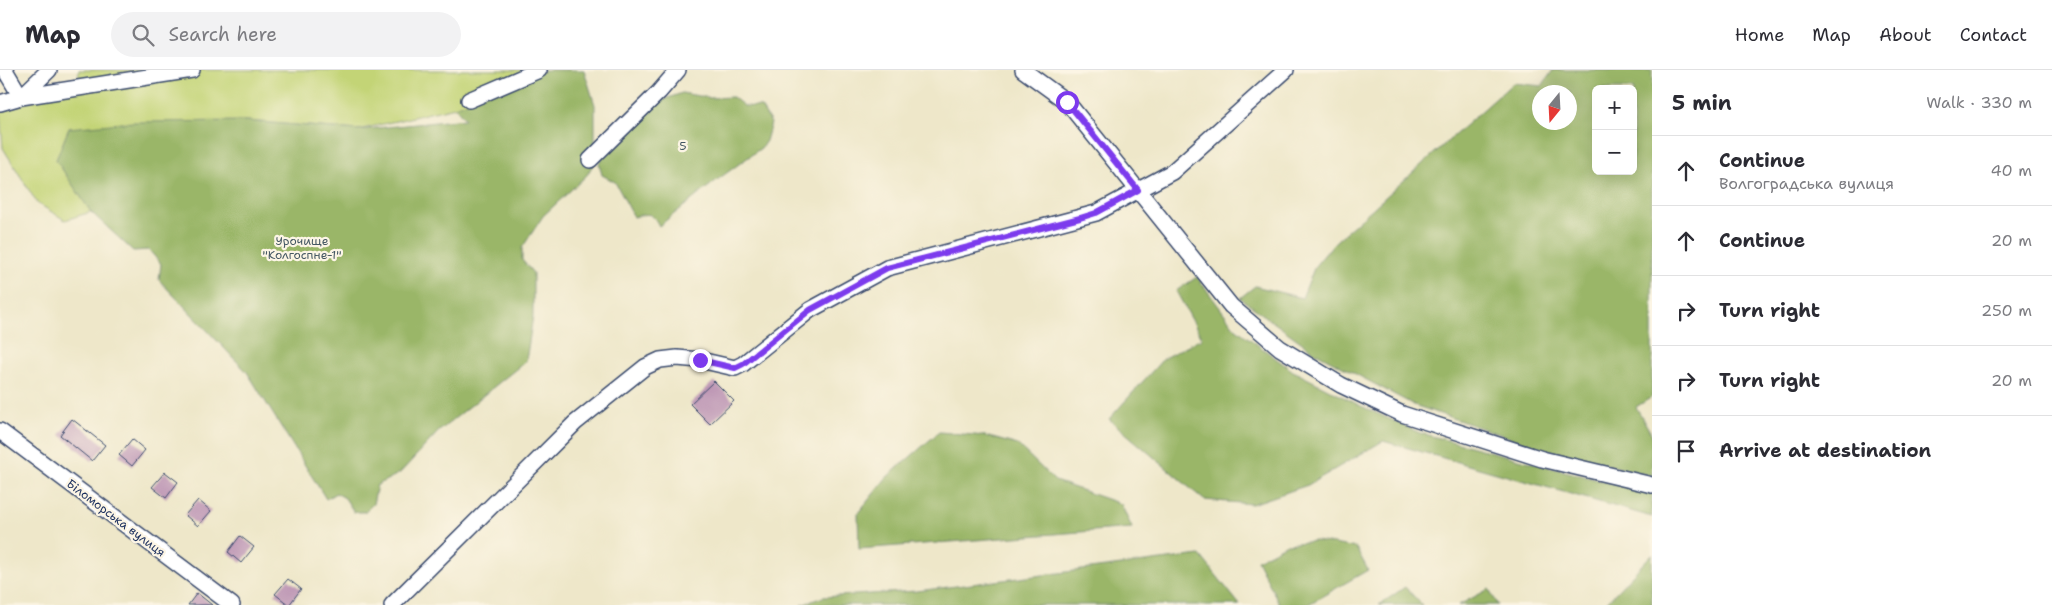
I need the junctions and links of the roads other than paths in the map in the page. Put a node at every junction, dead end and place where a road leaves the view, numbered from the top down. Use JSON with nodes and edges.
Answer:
{"nodes":[{"id":1,"x":5,"y":70,"type":"edge"},
{"id":2,"x":49,"y":70,"type":"edge"},
{"id":3,"x":192,"y":70,"type":"edge"},
{"id":4,"x":539,"y":70,"type":"edge"},
{"id":5,"x":678,"y":70,"type":"edge"},
{"id":6,"x":1024,"y":70,"type":"edge"},
{"id":7,"x":1286,"y":70,"type":"edge"},
{"id":8,"x":21,"y":97,"type":"junction"},
{"id":9,"x":469,"y":100,"type":"dead end"},
{"id":10,"x":0,"y":103,"type":"edge"},
{"id":11,"x":590,"y":160,"type":"dead end"},
{"id":12,"x":1138,"y":190,"type":"junction"},
{"id":13,"x":0,"y":431,"type":"edge"},
{"id":14,"x":1652,"y":485,"type":"edge"},
{"id":15,"x":232,"y":605,"type":"edge"},
{"id":16,"x":392,"y":605,"type":"edge"}],
"edges":[{"from":1,"to":8,"type":"street"},
{"from":2,"to":8,"type":"street"},
{"from":3,"to":8,"type":"street"},
{"from":4,"to":9,"type":"street"},
{"from":5,"to":11,"type":"street"},
{"from":6,"to":12,"type":"street"},
{"from":7,"to":12,"type":"street"},
{"from":8,"to":10,"type":"street"},
{"from":12,"to":14,"type":"street"},
{"from":12,"to":16,"type":"street"},
{"from":13,"to":15,"type":"street","name":"Біломорська вулиця"}]}
